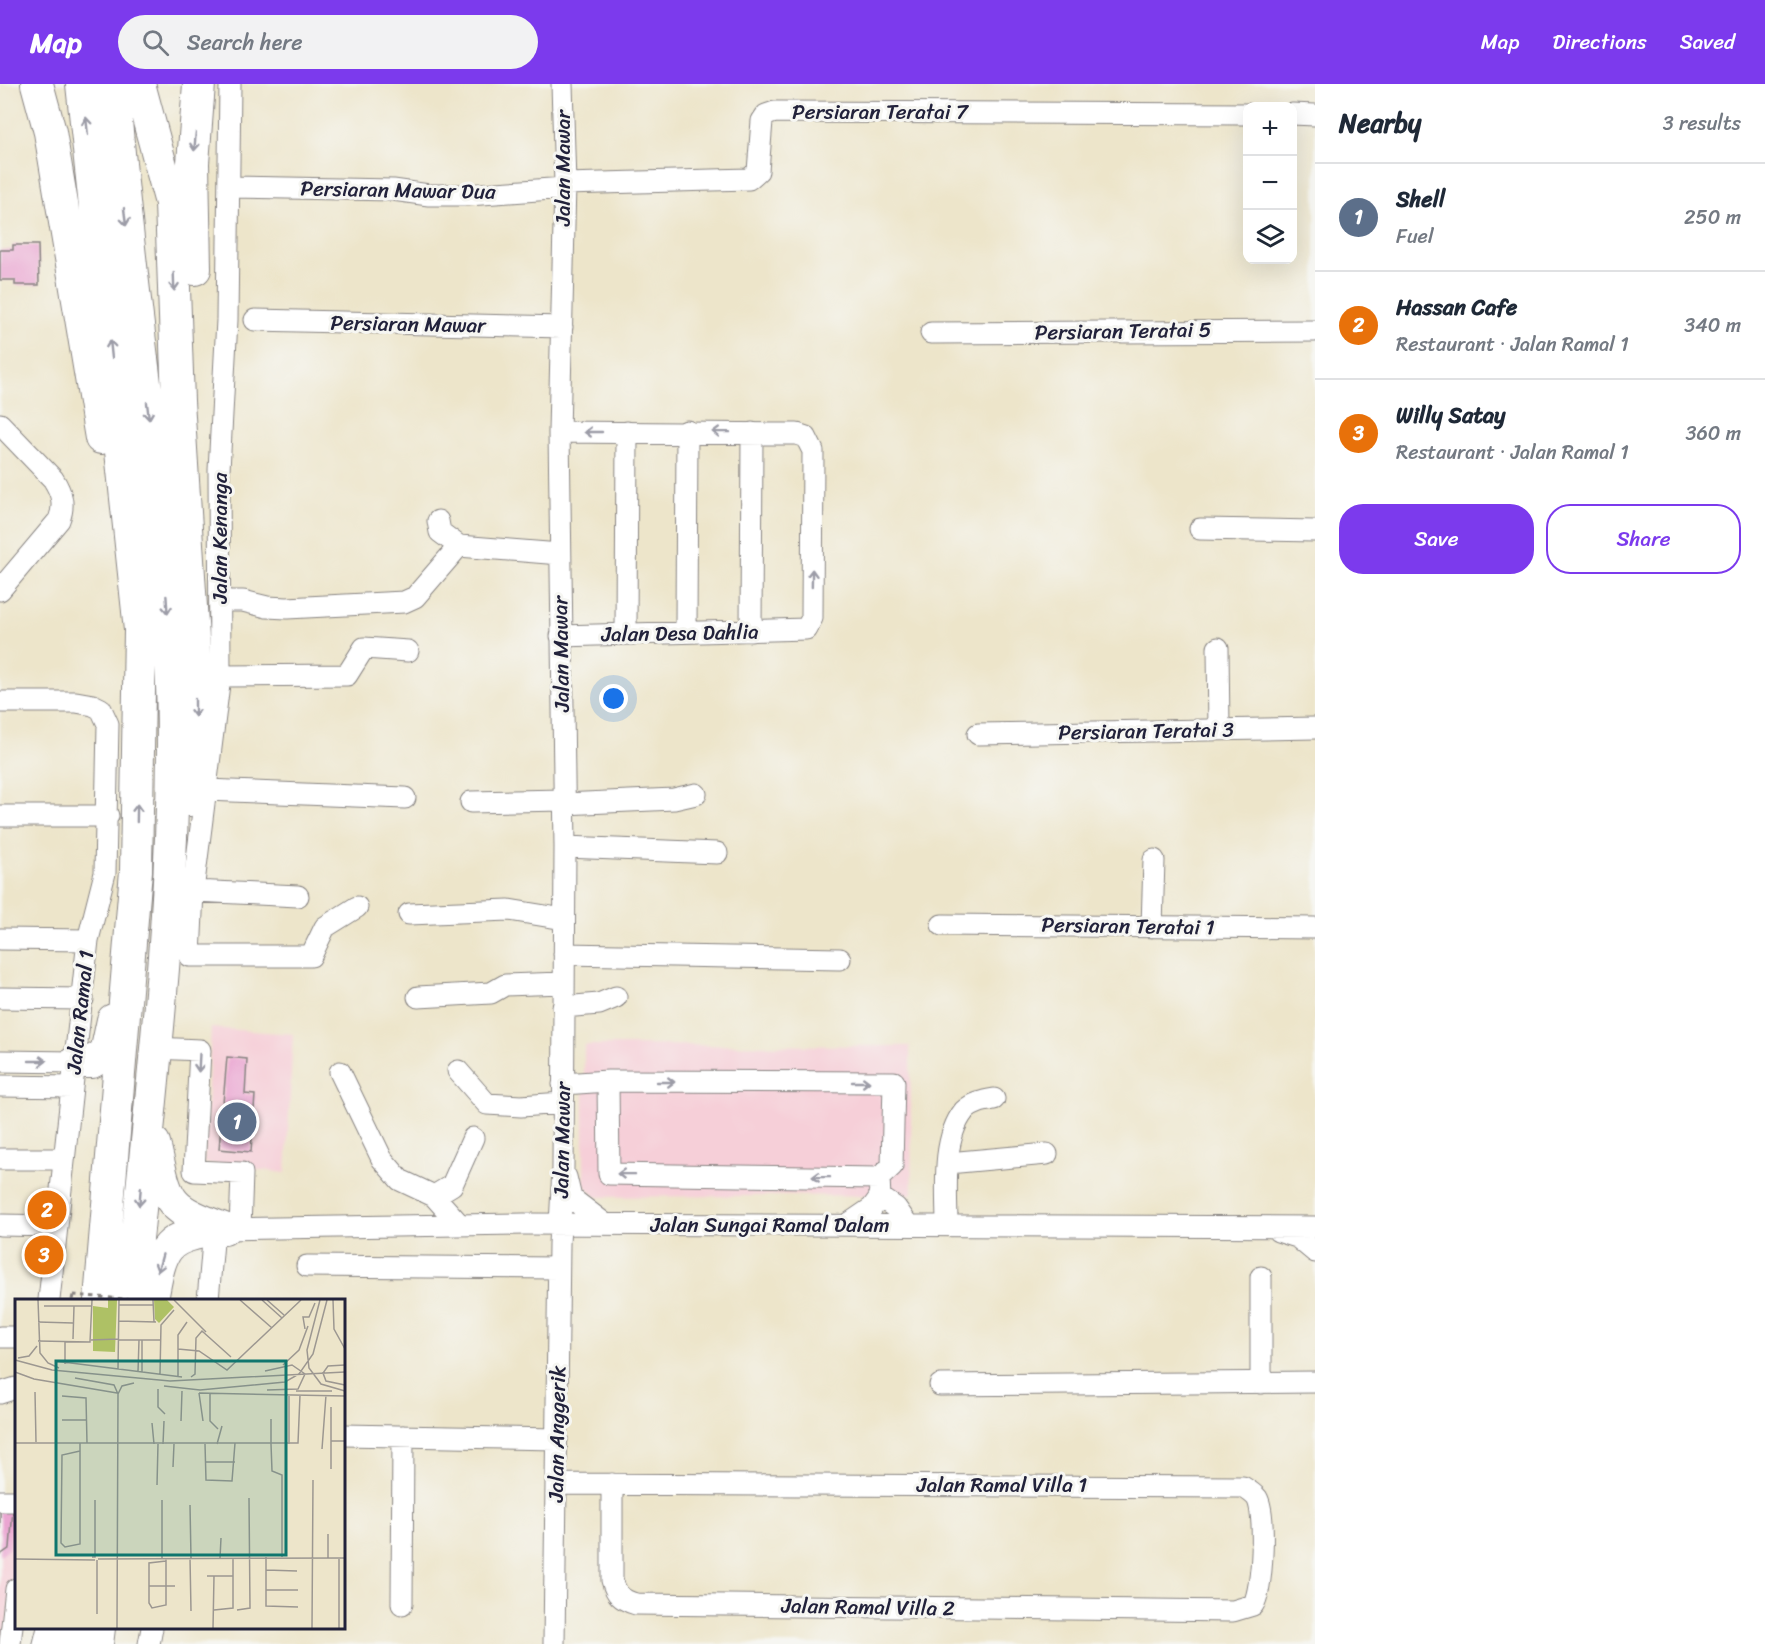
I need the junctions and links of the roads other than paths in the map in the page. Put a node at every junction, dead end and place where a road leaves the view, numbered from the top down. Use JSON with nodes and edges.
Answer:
{"nodes":[{"id":1,"x":14,"y":84,"type":"edge"},
{"id":2,"x":37,"y":84,"type":"edge"},
{"id":3,"x":82,"y":84,"type":"edge"},
{"id":4,"x":113,"y":84,"type":"edge"},
{"id":5,"x":139,"y":84,"type":"edge"},
{"id":6,"x":199,"y":84,"type":"edge"},
{"id":7,"x":230,"y":84,"type":"edge"},
{"id":8,"x":562,"y":84,"type":"edge"},
{"id":9,"x":1243,"y":114,"type":"edge"},
{"id":10,"x":1297,"y":114,"type":"edge"},
{"id":11,"x":1315,"y":115,"type":"edge"},
{"id":12,"x":105,"y":164,"type":"junction"},
{"id":13,"x":565,"y":186,"type":"junction"},
{"id":14,"x":230,"y":187,"type":"junction"},
{"id":15,"x":62,"y":210,"type":"junction"},
{"id":16,"x":255,"y":320,"type":"dead end"},
{"id":17,"x":562,"y":327,"type":"junction"},
{"id":18,"x":1315,"y":331,"type":"edge"},
{"id":19,"x":931,"y":333,"type":"dead end"},
{"id":20,"x":687,"y":431,"type":"junction"},
{"id":21,"x":559,"y":432,"type":"junction"},
{"id":22,"x":627,"y":432,"type":"junction"},
{"id":23,"x":4,"y":433,"type":"edge"},
{"id":24,"x":752,"y":433,"type":"junction"},
{"id":25,"x":438,"y":521,"type":"dead end"},
{"id":26,"x":1200,"y":529,"type":"dead end"},
{"id":27,"x":1315,"y":531,"type":"edge"},
{"id":28,"x":130,"y":533,"type":"junction"},
{"id":29,"x":459,"y":546,"type":"junction"},
{"id":30,"x":560,"y":554,"type":"junction"},
{"id":31,"x":0,"y":590,"type":"edge"},
{"id":32,"x":221,"y":601,"type":"junction"},
{"id":33,"x":751,"y":631,"type":"junction"},
{"id":34,"x":686,"y":632,"type":"junction"},
{"id":35,"x":626,"y":634,"type":"junction"},
{"id":36,"x":561,"y":636,"type":"junction"},
{"id":37,"x":1218,"y":648,"type":"dead end"},
{"id":38,"x":408,"y":651,"type":"dead end"},
{"id":39,"x":208,"y":674,"type":"junction"},
{"id":40,"x":0,"y":702,"type":"edge"},
{"id":41,"x":1315,"y":728,"type":"edge"},
{"id":42,"x":1220,"y":730,"type":"junction"},
{"id":43,"x":978,"y":734,"type":"dead end"},
{"id":44,"x":206,"y":790,"type":"junction"},
{"id":45,"x":696,"y":794,"type":"dead end"},
{"id":46,"x":405,"y":798,"type":"dead end"},
{"id":47,"x":471,"y":802,"type":"dead end"},
{"id":48,"x":563,"y":802,"type":"junction"},
{"id":49,"x":0,"y":816,"type":"edge"},
{"id":50,"x":108,"y":816,"type":"junction"},
{"id":51,"x":565,"y":847,"type":"junction"},
{"id":52,"x":717,"y":853,"type":"dead end"},
{"id":53,"x":1154,"y":860,"type":"dead end"},
{"id":54,"x":136,"y":871,"type":"junction"},
{"id":55,"x":193,"y":891,"type":"junction"},
{"id":56,"x":298,"y":896,"type":"dead end"},
{"id":57,"x":357,"y":907,"type":"dead end"},
{"id":58,"x":166,"y":911,"type":"junction"},
{"id":59,"x":409,"y":914,"type":"dead end"},
{"id":60,"x":564,"y":919,"type":"junction"},
{"id":61,"x":942,"y":925,"type":"dead end"},
{"id":62,"x":1152,"y":927,"type":"junction"},
{"id":63,"x":1315,"y":928,"type":"edge"},
{"id":64,"x":0,"y":939,"type":"edge"},
{"id":65,"x":88,"y":939,"type":"junction"},
{"id":66,"x":564,"y":954,"type":"junction"},
{"id":67,"x":190,"y":956,"type":"junction"},
{"id":68,"x":840,"y":959,"type":"dead end"},
{"id":69,"x":160,"y":974,"type":"junction"},
{"id":70,"x":563,"y":983,"type":"junction"},
{"id":71,"x":418,"y":997,"type":"dead end"},
{"id":72,"x":616,"y":997,"type":"dead end"},
{"id":73,"x":0,"y":998,"type":"edge"},
{"id":74,"x":83,"y":999,"type":"junction"},
{"id":75,"x":563,"y":1007,"type":"junction"},
{"id":76,"x":154,"y":1048,"type":"junction"},
{"id":77,"x":0,"y":1061,"type":"edge"},
{"id":78,"x":458,"y":1071,"type":"dead end"},
{"id":79,"x":339,"y":1072,"type":"dead end"},
{"id":80,"x":74,"y":1073,"type":"junction"},
{"id":81,"x":608,"y":1082,"type":"junction"},
{"id":82,"x":0,"y":1086,"type":"edge"},
{"id":83,"x":562,"y":1094,"type":"junction"},
{"id":84,"x":994,"y":1099,"type":"dead end"},
{"id":85,"x":148,"y":1118,"type":"junction"},
{"id":86,"x":473,"y":1138,"type":"dead end"},
{"id":87,"x":1047,"y":1154,"type":"dead end"},
{"id":88,"x":0,"y":1159,"type":"edge"},
{"id":89,"x":64,"y":1159,"type":"junction"},
{"id":90,"x":948,"y":1163,"type":"junction"},
{"id":91,"x":563,"y":1168,"type":"junction"},
{"id":92,"x":880,"y":1188,"type":"junction"},
{"id":93,"x":434,"y":1196,"type":"junction"},
{"id":94,"x":524,"y":1224,"type":"junction"},
{"id":95,"x":605,"y":1224,"type":"junction"},
{"id":96,"x":0,"y":1225,"type":"edge"},
{"id":97,"x":106,"y":1225,"type":"junction"},
{"id":98,"x":460,"y":1225,"type":"junction"},
{"id":99,"x":560,"y":1225,"type":"junction"},
{"id":100,"x":847,"y":1225,"type":"junction"},
{"id":101,"x":908,"y":1225,"type":"junction"},
{"id":102,"x":57,"y":1226,"type":"junction"},
{"id":103,"x":947,"y":1226,"type":"junction"},
{"id":104,"x":1267,"y":1227,"type":"junction"},
{"id":105,"x":1315,"y":1227,"type":"edge"},
{"id":106,"x":226,"y":1229,"type":"junction"},
{"id":107,"x":1315,"y":1252,"type":"edge"},
{"id":108,"x":307,"y":1266,"type":"dead end"},
{"id":109,"x":558,"y":1268,"type":"junction"},
{"id":110,"x":1261,"y":1277,"type":"dead end"},
{"id":111,"x":86,"y":1298,"type":"edge"},
{"id":112,"x":49,"y":1299,"type":"edge"},
{"id":113,"x":131,"y":1299,"type":"edge"},
{"id":114,"x":152,"y":1299,"type":"edge"},
{"id":115,"x":208,"y":1299,"type":"edge"},
{"id":116,"x":15,"y":1336,"type":"edge"},
{"id":117,"x":0,"y":1337,"type":"edge"},
{"id":118,"x":1315,"y":1382,"type":"edge"},
{"id":119,"x":1261,"y":1383,"type":"junction"},
{"id":120,"x":940,"y":1385,"type":"dead end"},
{"id":121,"x":15,"y":1388,"type":"edge"},
{"id":122,"x":0,"y":1393,"type":"edge"},
{"id":123,"x":345,"y":1435,"type":"edge"},
{"id":124,"x":403,"y":1436,"type":"junction"},
{"id":125,"x":557,"y":1439,"type":"junction"},
{"id":126,"x":557,"y":1484,"type":"junction"},
{"id":127,"x":612,"y":1484,"type":"junction"},
{"id":128,"x":15,"y":1598,"type":"edge"},
{"id":129,"x":402,"y":1604,"type":"dead end"},
{"id":130,"x":1233,"y":1611,"type":"joint"},
{"id":131,"x":48,"y":1629,"type":"edge"},
{"id":132,"x":68,"y":1629,"type":"edge"},
{"id":133,"x":99,"y":1629,"type":"edge"},
{"id":134,"x":152,"y":1629,"type":"edge"},
{"id":135,"x":10,"y":1644,"type":"edge"},
{"id":136,"x":44,"y":1644,"type":"edge"},
{"id":137,"x":66,"y":1644,"type":"edge"},
{"id":138,"x":98,"y":1644,"type":"edge"},
{"id":139,"x":149,"y":1644,"type":"edge"},
{"id":140,"x":554,"y":1644,"type":"edge"}],
"edges":[{"from":1,"to":15,"type":"highway"},
{"from":2,"to":15,"type":"highway"},
{"from":12,"to":3,"type":"highway","one_way":true},
{"from":4,"to":12,"type":"highway"},
{"from":5,"to":39,"type":"highway","one_way":true},
{"from":6,"to":39,"type":"highway","one_way":true},
{"from":7,"to":14,"type":"street","name":"Jalan Kenanga"},
{"from":8,"to":13,"type":"street","name":"Jalan Mawar"},
{"from":9,"to":13,"type":"street","name":"Persiaran Teratai 7"},
{"from":10,"to":11,"type":"street"},
{"from":28,"to":12,"type":"highway","one_way":true},
{"from":12,"to":58,"type":"highway","one_way":true},
{"from":13,"to":14,"type":"street","name":"Persiaran Mawar Dua"},
{"from":13,"to":17,"type":"street","name":"Jalan Mawar"},
{"from":14,"to":32,"type":"street","name":"Jalan Kenanga"},
{"from":15,"to":28,"type":"highway"},
{"from":16,"to":17,"type":"street","name":"Persiaran Mawar"},
{"from":17,"to":21,"type":"street","name":"Jalan Mawar"},
{"from":18,"to":19,"type":"street","name":"Persiaran Teratai 5"},
{"from":20,"to":22,"type":"street"},
{"from":24,"to":20,"type":"street","one_way":true},
{"from":20,"to":34,"type":"street"},
{"from":22,"to":21,"type":"street","one_way":true},
{"from":21,"to":30,"type":"street","name":"Jalan Mawar"},
{"from":22,"to":35,"type":"street"},
{"from":23,"to":31,"type":"street"},
{"from":24,"to":33,"type":"street"},
{"from":33,"to":24,"type":"street","name":"Jalan Desa Dahlia","one_way":true},
{"from":25,"to":29,"type":"street"},
{"from":26,"to":27,"type":"street"},
{"from":54,"to":28,"type":"highway","one_way":true},
{"from":29,"to":30,"type":"street"},
{"from":29,"to":32,"type":"street"},
{"from":30,"to":36,"type":"street","name":"Jalan Mawar"},
{"from":32,"to":39,"type":"street","name":"Jalan Kenanga"},
{"from":33,"to":34,"type":"street","name":"Jalan Desa Dahlia"},
{"from":34,"to":35,"type":"street","name":"Jalan Desa Dahlia"},
{"from":35,"to":36,"type":"street","name":"Jalan Desa Dahlia"},
{"from":36,"to":48,"type":"street","name":"Jalan Mawar"},
{"from":37,"to":42,"type":"street"},
{"from":38,"to":39,"type":"street"},
{"from":39,"to":44,"type":"street","name":"Jalan Kenanga"},
{"from":39,"to":58,"type":"highway","one_way":true},
{"from":40,"to":50,"type":"street","name":"Jalan Ramal 1"},
{"from":41,"to":42,"type":"street","name":"Persiaran Teratai 3"},
{"from":42,"to":43,"type":"street","name":"Persiaran Teratai 3"},
{"from":44,"to":46,"type":"street"},
{"from":44,"to":55,"type":"street","name":"Jalan Kenanga"},
{"from":45,"to":48,"type":"street"},
{"from":47,"to":48,"type":"street"},
{"from":48,"to":51,"type":"street","name":"Jalan Mawar"},
{"from":49,"to":50,"type":"street"},
{"from":50,"to":65,"type":"street","name":"Jalan Ramal 1"},
{"from":51,"to":52,"type":"street"},
{"from":51,"to":60,"type":"street","name":"Jalan Mawar"},
{"from":53,"to":62,"type":"street"},
{"from":54,"to":80,"type":"highway"},
{"from":54,"to":97,"type":"highway"},
{"from":55,"to":56,"type":"street"},
{"from":55,"to":67,"type":"street","name":"Jalan Kenanga"},
{"from":57,"to":67,"type":"street"},
{"from":58,"to":69,"type":"highway"},
{"from":59,"to":60,"type":"street"},
{"from":60,"to":66,"type":"street","name":"Jalan Mawar"},
{"from":61,"to":62,"type":"street","name":"Persiaran Teratai 1"},
{"from":62,"to":63,"type":"street","name":"Persiaran Teratai 1"},
{"from":64,"to":65,"type":"street"},
{"from":65,"to":74,"type":"street","name":"Jalan Ramal 1"},
{"from":66,"to":68,"type":"street"},
{"from":66,"to":70,"type":"street","name":"Jalan Mawar"},
{"from":67,"to":69,"type":"street"},
{"from":69,"to":76,"type":"highway"},
{"from":70,"to":71,"type":"street"},
{"from":70,"to":75,"type":"street","name":"Jalan Mawar"},
{"from":72,"to":75,"type":"street"},
{"from":73,"to":74,"type":"street"},
{"from":74,"to":80,"type":"street","name":"Jalan Ramal 1"},
{"from":75,"to":83,"type":"street","name":"Jalan Mawar"},
{"from":76,"to":85,"type":"highway"},
{"from":76,"to":106,"type":"street","one_way":true},
{"from":77,"to":80,"type":"street","one_way":true},
{"from":78,"to":83,"type":"street"},
{"from":79,"to":93,"type":"street"},
{"from":80,"to":82,"type":"street"},
{"from":80,"to":89,"type":"street","name":"Jalan Ramal 1"},
{"from":80,"to":97,"type":"highway"},
{"from":81,"to":83,"type":"street"},
{"from":92,"to":81,"type":"street","one_way":true},
{"from":81,"to":92,"type":"street","one_way":true},
{"from":83,"to":91,"type":"street","name":"Jalan Mawar"},
{"from":84,"to":90,"type":"street"},
{"from":85,"to":106,"type":"highway"},
{"from":85,"to":113,"type":"highway","one_way":true},
{"from":86,"to":93,"type":"street"},
{"from":87,"to":90,"type":"street"},
{"from":88,"to":89,"type":"street"},
{"from":89,"to":102,"type":"street","name":"Jalan Ramal 1"},
{"from":90,"to":103,"type":"street"},
{"from":91,"to":94,"type":"street"},
{"from":91,"to":95,"type":"street"},
{"from":91,"to":99,"type":"street","name":"Jalan Mawar"},
{"from":92,"to":100,"type":"street"},
{"from":92,"to":101,"type":"street"},
{"from":93,"to":98,"type":"street"},
{"from":94,"to":98,"type":"street","name":"Jalan Sungai Ramal Dalam"},
{"from":94,"to":99,"type":"street","name":"Jalan Sungai Ramal Dalam"},
{"from":95,"to":99,"type":"street","name":"Jalan Sungai Ramal Dalam"},
{"from":95,"to":100,"type":"street","name":"Jalan Sungai Ramal Dalam"},
{"from":96,"to":102,"type":"street"},
{"from":97,"to":111,"type":"highway"},
{"from":98,"to":106,"type":"street","name":"Jalan Sungai Ramal Dalam"},
{"from":99,"to":109,"type":"street","name":"Jalan Anggerik"},
{"from":100,"to":101,"type":"street","name":"Jalan Sungai Ramal Dalam"},
{"from":101,"to":103,"type":"street","name":"Jalan Sungai Ramal Dalam"},
{"from":102,"to":112,"type":"street","name":"Jalan Ramal 1"},
{"from":103,"to":104,"type":"street","name":"Jalan Sungai Ramal Dalam"},
{"from":104,"to":105,"type":"street","name":"Jalan Sungai Ramal Dalam"},
{"from":104,"to":107,"type":"street"},
{"from":106,"to":114,"type":"highway","one_way":true},
{"from":106,"to":115,"type":"street"},
{"from":108,"to":109,"type":"street"},
{"from":109,"to":125,"type":"street","name":"Jalan Anggerik"},
{"from":110,"to":119,"type":"street"},
{"from":116,"to":117,"type":"street"},
{"from":118,"to":119,"type":"street"},
{"from":119,"to":120,"type":"street"},
{"from":121,"to":122,"type":"street"},
{"from":123,"to":124,"type":"street"},
{"from":124,"to":125,"type":"street"},
{"from":124,"to":129,"type":"street"},
{"from":125,"to":126,"type":"street","name":"Jalan Anggerik"},
{"from":126,"to":127,"type":"street"},
{"from":126,"to":140,"type":"street","name":"Jalan Anggerik"},
{"from":127,"to":130,"type":"street","name":"Jalan Ramal Villa 2"},
{"from":127,"to":130,"type":"street","name":"Jalan Ramal Villa 1"},
{"from":128,"to":135,"type":"street"},
{"from":131,"to":136,"type":"street"},
{"from":132,"to":137,"type":"highway"},
{"from":133,"to":138,"type":"highway"},
{"from":134,"to":139,"type":"street"}]}
